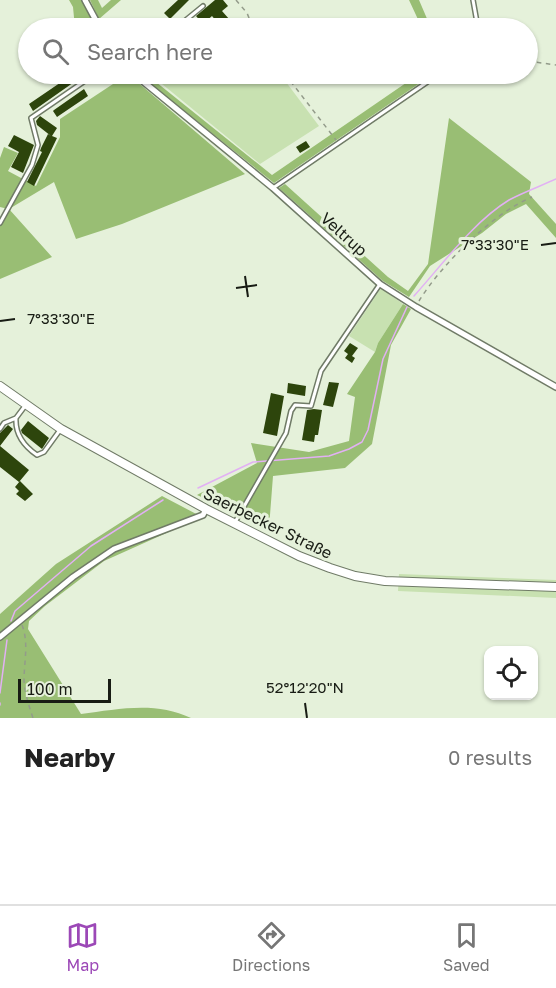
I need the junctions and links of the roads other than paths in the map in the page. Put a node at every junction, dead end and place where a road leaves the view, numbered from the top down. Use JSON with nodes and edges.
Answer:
{"nodes":[{"id":1,"x":85,"y":0,"type":"edge"},
{"id":2,"x":473,"y":0,"type":"edge"},
{"id":3,"x":203,"y":6,"type":"dead end"},
{"id":4,"x":95,"y":18,"type":"edge"},
{"id":5,"x":188,"y":18,"type":"edge"},
{"id":6,"x":476,"y":18,"type":"edge"},
{"id":7,"x":80,"y":84,"type":"edge"},
{"id":8,"x":146,"y":84,"type":"edge"},
{"id":9,"x":424,"y":84,"type":"edge"},
{"id":10,"x":273,"y":188,"type":"junction"},
{"id":11,"x":0,"y":223,"type":"edge"},
{"id":12,"x":380,"y":284,"type":"junction"},
{"id":13,"x":0,"y":386,"type":"edge"},
{"id":14,"x":556,"y":387,"type":"edge"},
{"id":15,"x":25,"y":405,"type":"junction"},
{"id":16,"x":16,"y":418,"type":"junction"},
{"id":17,"x":0,"y":429,"type":"edge"},
{"id":18,"x":61,"y":429,"type":"junction"},
{"id":19,"x":206,"y":509,"type":"junction"},
{"id":20,"x":234,"y":524,"type":"junction"},
{"id":21,"x":556,"y":587,"type":"edge"},
{"id":22,"x":0,"y":629,"type":"edge"},
{"id":23,"x":7,"y":632,"type":"junction"},
{"id":24,"x":0,"y":637,"type":"edge"}],
"edges":[{"from":1,"to":4,"type":"street"},
{"from":2,"to":6,"type":"lane"},
{"from":3,"to":5,"type":"lane"},
{"from":7,"to":11,"type":"lane"},
{"from":8,"to":10,"type":"street","name":"Veltrup"},
{"from":9,"to":10,"type":"lane"},
{"from":10,"to":12,"type":"street","name":"Veltrup"},
{"from":12,"to":14,"type":"street","name":"Veltrup"},
{"from":12,"to":20,"type":"lane"},
{"from":13,"to":15,"type":"main road","name":"Saerbecker Straße"},
{"from":15,"to":16,"type":"lane"},
{"from":15,"to":18,"type":"main road","name":"Saerbecker Straße"},
{"from":16,"to":17,"type":"lane"},
{"from":16,"to":18,"type":"lane"},
{"from":18,"to":19,"type":"main road","name":"Saerbecker Straße"},
{"from":19,"to":20,"type":"main road","name":"Saerbecker Straße"},
{"from":19,"to":23,"type":"street"},
{"from":20,"to":21,"type":"main road","name":"Saerbecker Straße"},
{"from":22,"to":23,"type":"lane"},
{"from":23,"to":24,"type":"street"}]}
